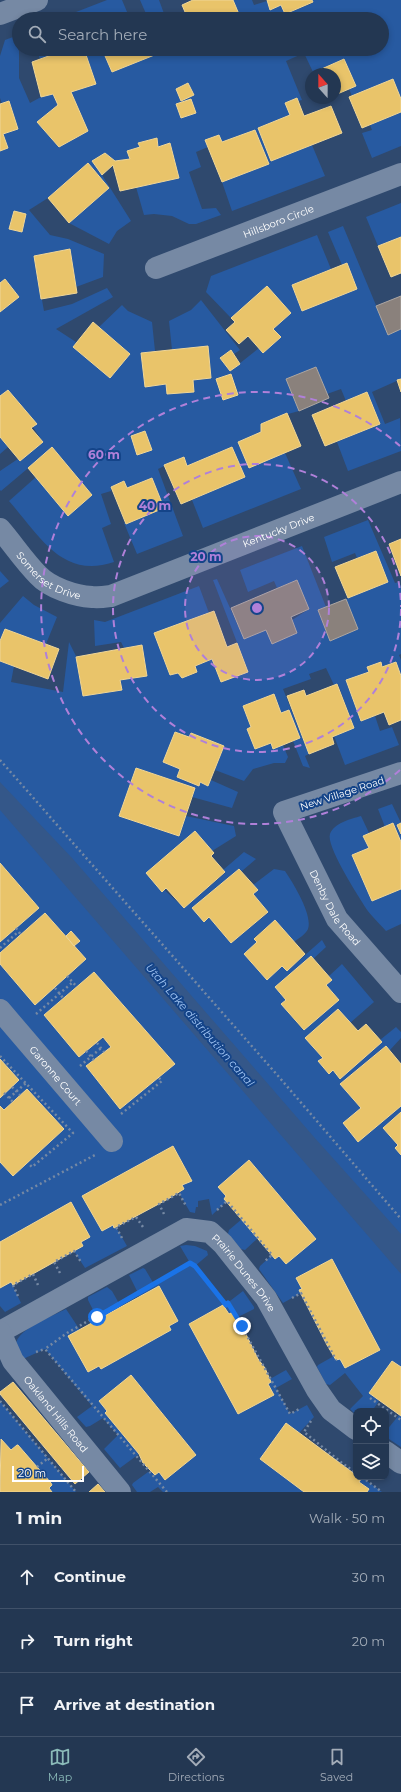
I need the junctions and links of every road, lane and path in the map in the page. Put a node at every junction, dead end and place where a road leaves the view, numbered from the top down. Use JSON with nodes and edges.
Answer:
{"nodes":[{"id":1,"x":37,"y":0,"type":"edge"},
{"id":2,"x":0,"y":14,"type":"edge"},
{"id":3,"x":401,"y":174,"type":"edge"},
{"id":4,"x":156,"y":268,"type":"dead end"},
{"id":5,"x":401,"y":482,"type":"edge"},
{"id":6,"x":0,"y":530,"type":"edge"},
{"id":7,"x":110,"y":596,"type":"joint"},
{"id":8,"x":0,"y":760,"type":"edge"},
{"id":9,"x":401,"y":773,"type":"edge"},
{"id":10,"x":284,"y":812,"type":"joint"},
{"id":11,"x":16,"y":928,"type":"dead end"},
{"id":12,"x":18,"y":932,"type":"junction"},
{"id":13,"x":21,"y":935,"type":"dead end"},
{"id":14,"x":0,"y":948,"type":"edge"},
{"id":15,"x":68,"y":976,"type":"dead end"},
{"id":16,"x":73,"y":982,"type":"junction"},
{"id":17,"x":77,"y":987,"type":"dead end"},
{"id":18,"x":55,"y":988,"type":"dead end"},
{"id":19,"x":401,"y":992,"type":"edge"},
{"id":20,"x":59,"y":993,"type":"junction"},
{"id":21,"x":63,"y":998,"type":"dead end"},
{"id":22,"x":0,"y":1010,"type":"edge"},
{"id":23,"x":36,"y":1014,"type":"dead end"},
{"id":24,"x":97,"y":1043,"type":"dead end"},
{"id":25,"x":101,"y":1048,"type":"junction"},
{"id":26,"x":86,"y":1051,"type":"dead end"},
{"id":27,"x":104,"y":1052,"type":"dead end"},
{"id":28,"x":0,"y":1056,"type":"edge"},
{"id":29,"x":90,"y":1056,"type":"junction"},
{"id":30,"x":94,"y":1060,"type":"dead end"},
{"id":31,"x":80,"y":1066,"type":"dead end"},
{"id":32,"x":159,"y":1078,"type":"dead end"},
{"id":33,"x":26,"y":1083,"type":"junction"},
{"id":34,"x":12,"y":1087,"type":"dead end"},
{"id":35,"x":16,"y":1091,"type":"junction"},
{"id":36,"x":4,"y":1094,"type":"dead end"},
{"id":37,"x":20,"y":1095,"type":"dead end"},
{"id":38,"x":9,"y":1098,"type":"junction"},
{"id":39,"x":13,"y":1102,"type":"dead end"},
{"id":40,"x":121,"y":1114,"type":"dead end"},
{"id":41,"x":112,"y":1141,"type":"joint"},
{"id":42,"x":28,"y":1163,"type":"dead end"},
{"id":43,"x":0,"y":1206,"type":"edge"},
{"id":44,"x":401,"y":1219,"type":"edge"},
{"id":45,"x":0,"y":1332,"type":"edge"},
{"id":46,"x":370,"y":1398,"type":"dead end"},
{"id":47,"x":0,"y":1401,"type":"edge"},
{"id":48,"x":305,"y":1406,"type":"dead end"},
{"id":49,"x":314,"y":1417,"type":"dead end"},
{"id":50,"x":401,"y":1420,"type":"edge"},
{"id":51,"x":353,"y":1427,"type":"edge"},
{"id":52,"x":389,"y":1454,"type":"edge"},
{"id":53,"x":48,"y":1458,"type":"junction"},
{"id":54,"x":401,"y":1463,"type":"edge"},
{"id":55,"x":37,"y":1468,"type":"dead end"},
{"id":56,"x":353,"y":1471,"type":"edge"},
{"id":57,"x":366,"y":1480,"type":"edge"},
{"id":58,"x":76,"y":1492,"type":"edge"},
{"id":59,"x":120,"y":1492,"type":"edge"},
{"id":60,"x":167,"y":1492,"type":"edge"},
{"id":61,"x":382,"y":1492,"type":"edge"}],
"edges":[{"from":1,"to":2,"type":"street"},
{"from":3,"to":4,"type":"street","name":"Hillsboro Circle"},
{"from":5,"to":7,"type":"street","name":"Kentucky Drive"},
{"from":6,"to":7,"type":"street","name":"Somerset Drive"},
{"from":8,"to":44,"type":"path"},
{"from":9,"to":10,"type":"street","name":"New Village Road"},
{"from":10,"to":19,"type":"street","name":"Denby Dale Road"},
{"from":11,"to":12,"type":"path"},
{"from":12,"to":13,"type":"path"},
{"from":12,"to":14,"type":"path"},
{"from":15,"to":16,"type":"path"},
{"from":16,"to":17,"type":"path"},
{"from":16,"to":20,"type":"path"},
{"from":18,"to":20,"type":"path"},
{"from":20,"to":21,"type":"path"},
{"from":20,"to":23,"type":"path"},
{"from":22,"to":41,"type":"street","name":"Garonne Court"},
{"from":24,"to":25,"type":"path"},
{"from":25,"to":27,"type":"path"},
{"from":25,"to":29,"type":"path"},
{"from":26,"to":29,"type":"path"},
{"from":28,"to":33,"type":"path"},
{"from":29,"to":30,"type":"path"},
{"from":29,"to":31,"type":"path"},
{"from":32,"to":40,"type":"path"},
{"from":33,"to":35,"type":"path"},
{"from":33,"to":42,"type":"path"},
{"from":34,"to":35,"type":"path"},
{"from":35,"to":37,"type":"path"},
{"from":35,"to":38,"type":"path"},
{"from":36,"to":38,"type":"path"},
{"from":38,"to":39,"type":"path"},
{"from":41,"to":43,"type":"path"},
{"from":45,"to":51,"type":"street","name":"Prairie Dunes Drive"},
{"from":45,"to":59,"type":"street","name":"Oakland Hills Road"},
{"from":46,"to":50,"type":"path"},
{"from":47,"to":53,"type":"path"},
{"from":48,"to":60,"type":"path"},
{"from":49,"to":56,"type":"path"},
{"from":52,"to":54,"type":"street"},
{"from":53,"to":55,"type":"path"},
{"from":53,"to":58,"type":"path"},
{"from":57,"to":61,"type":"path"}]}
